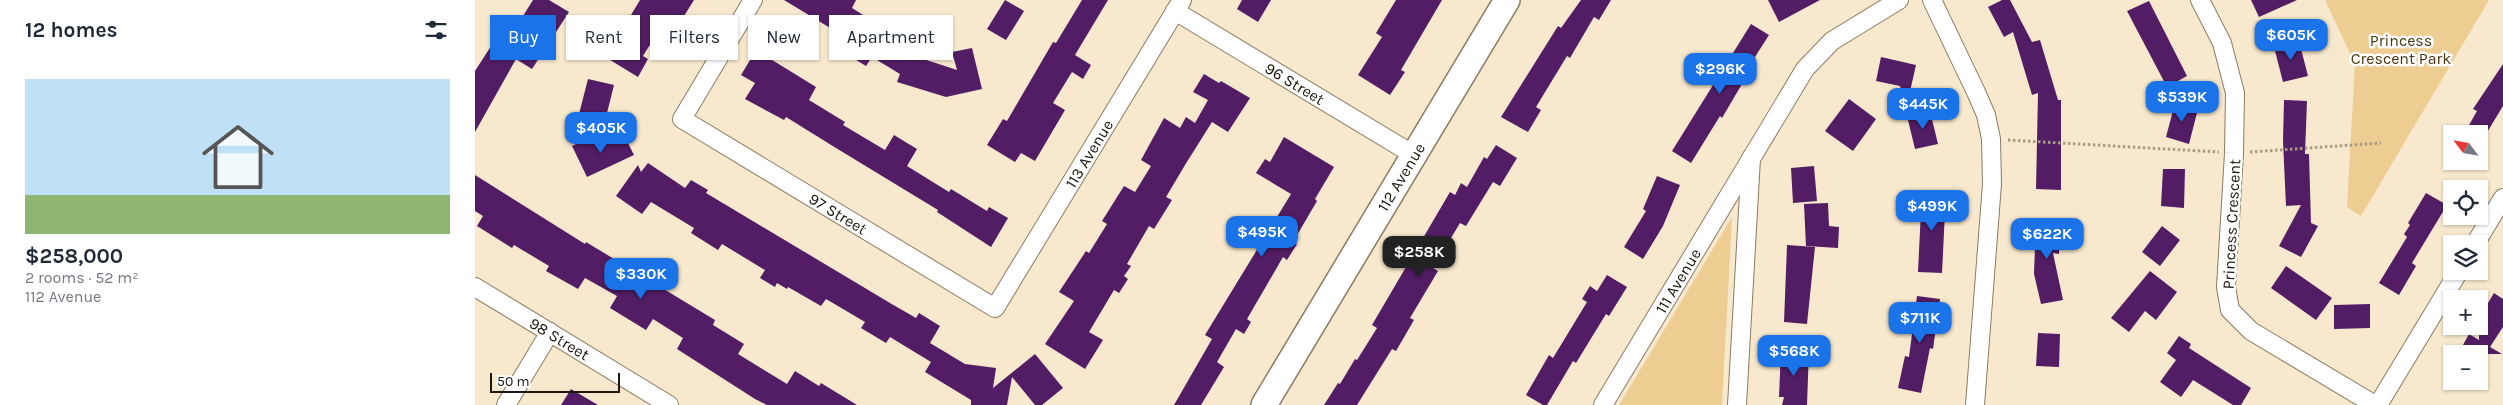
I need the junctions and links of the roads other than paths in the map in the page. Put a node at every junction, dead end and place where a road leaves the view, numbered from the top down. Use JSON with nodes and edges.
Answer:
{"nodes":[{"id":1,"x":753,"y":0,"type":"edge"},
{"id":2,"x":1507,"y":0,"type":"edge"},
{"id":3,"x":1899,"y":0,"type":"edge"},
{"id":4,"x":1933,"y":0,"type":"edge"},
{"id":5,"x":2200,"y":0,"type":"edge"},
{"id":6,"x":1179,"y":6,"type":"edge"},
{"id":7,"x":1414,"y":155,"type":"junction"},
{"id":8,"x":1751,"y":155,"type":"junction"},
{"id":9,"x":2503,"y":198,"type":"edge"},
{"id":10,"x":2480,"y":235,"type":"edge"},
{"id":11,"x":2453,"y":280,"type":"edge"},
{"id":12,"x":475,"y":287,"type":"edge"},
{"id":13,"x":995,"y":308,"type":"joint"},
{"id":14,"x":550,"y":332,"type":"junction"},
{"id":15,"x":506,"y":405,"type":"edge"},
{"id":16,"x":669,"y":405,"type":"edge"},
{"id":17,"x":1264,"y":405,"type":"edge"},
{"id":18,"x":1603,"y":405,"type":"edge"},
{"id":19,"x":1737,"y":405,"type":"edge"},
{"id":20,"x":1975,"y":405,"type":"edge"},
{"id":21,"x":2376,"y":405,"type":"edge"}],
"edges":[{"from":1,"to":13,"type":"street","name":"97 Street"},
{"from":2,"to":7,"type":"street","name":"112 Avenue"},
{"from":3,"to":8,"type":"street","name":"111 Avenue"},
{"from":4,"to":20,"type":"street"},
{"from":5,"to":21,"type":"street","name":"Princess Crescent"},
{"from":6,"to":7,"type":"street","name":"96 Street"},
{"from":6,"to":13,"type":"street","name":"113 Avenue"},
{"from":7,"to":17,"type":"street","name":"112 Avenue"},
{"from":8,"to":18,"type":"street","name":"111 Avenue"},
{"from":8,"to":19,"type":"street","name":"111 Avenue"},
{"from":9,"to":10,"type":"street"},
{"from":11,"to":21,"type":"street","name":"Princess Crescent"},
{"from":12,"to":14,"type":"street","name":"98 Street"},
{"from":14,"to":15,"type":"street"},
{"from":14,"to":16,"type":"street","name":"98 Street"}]}
